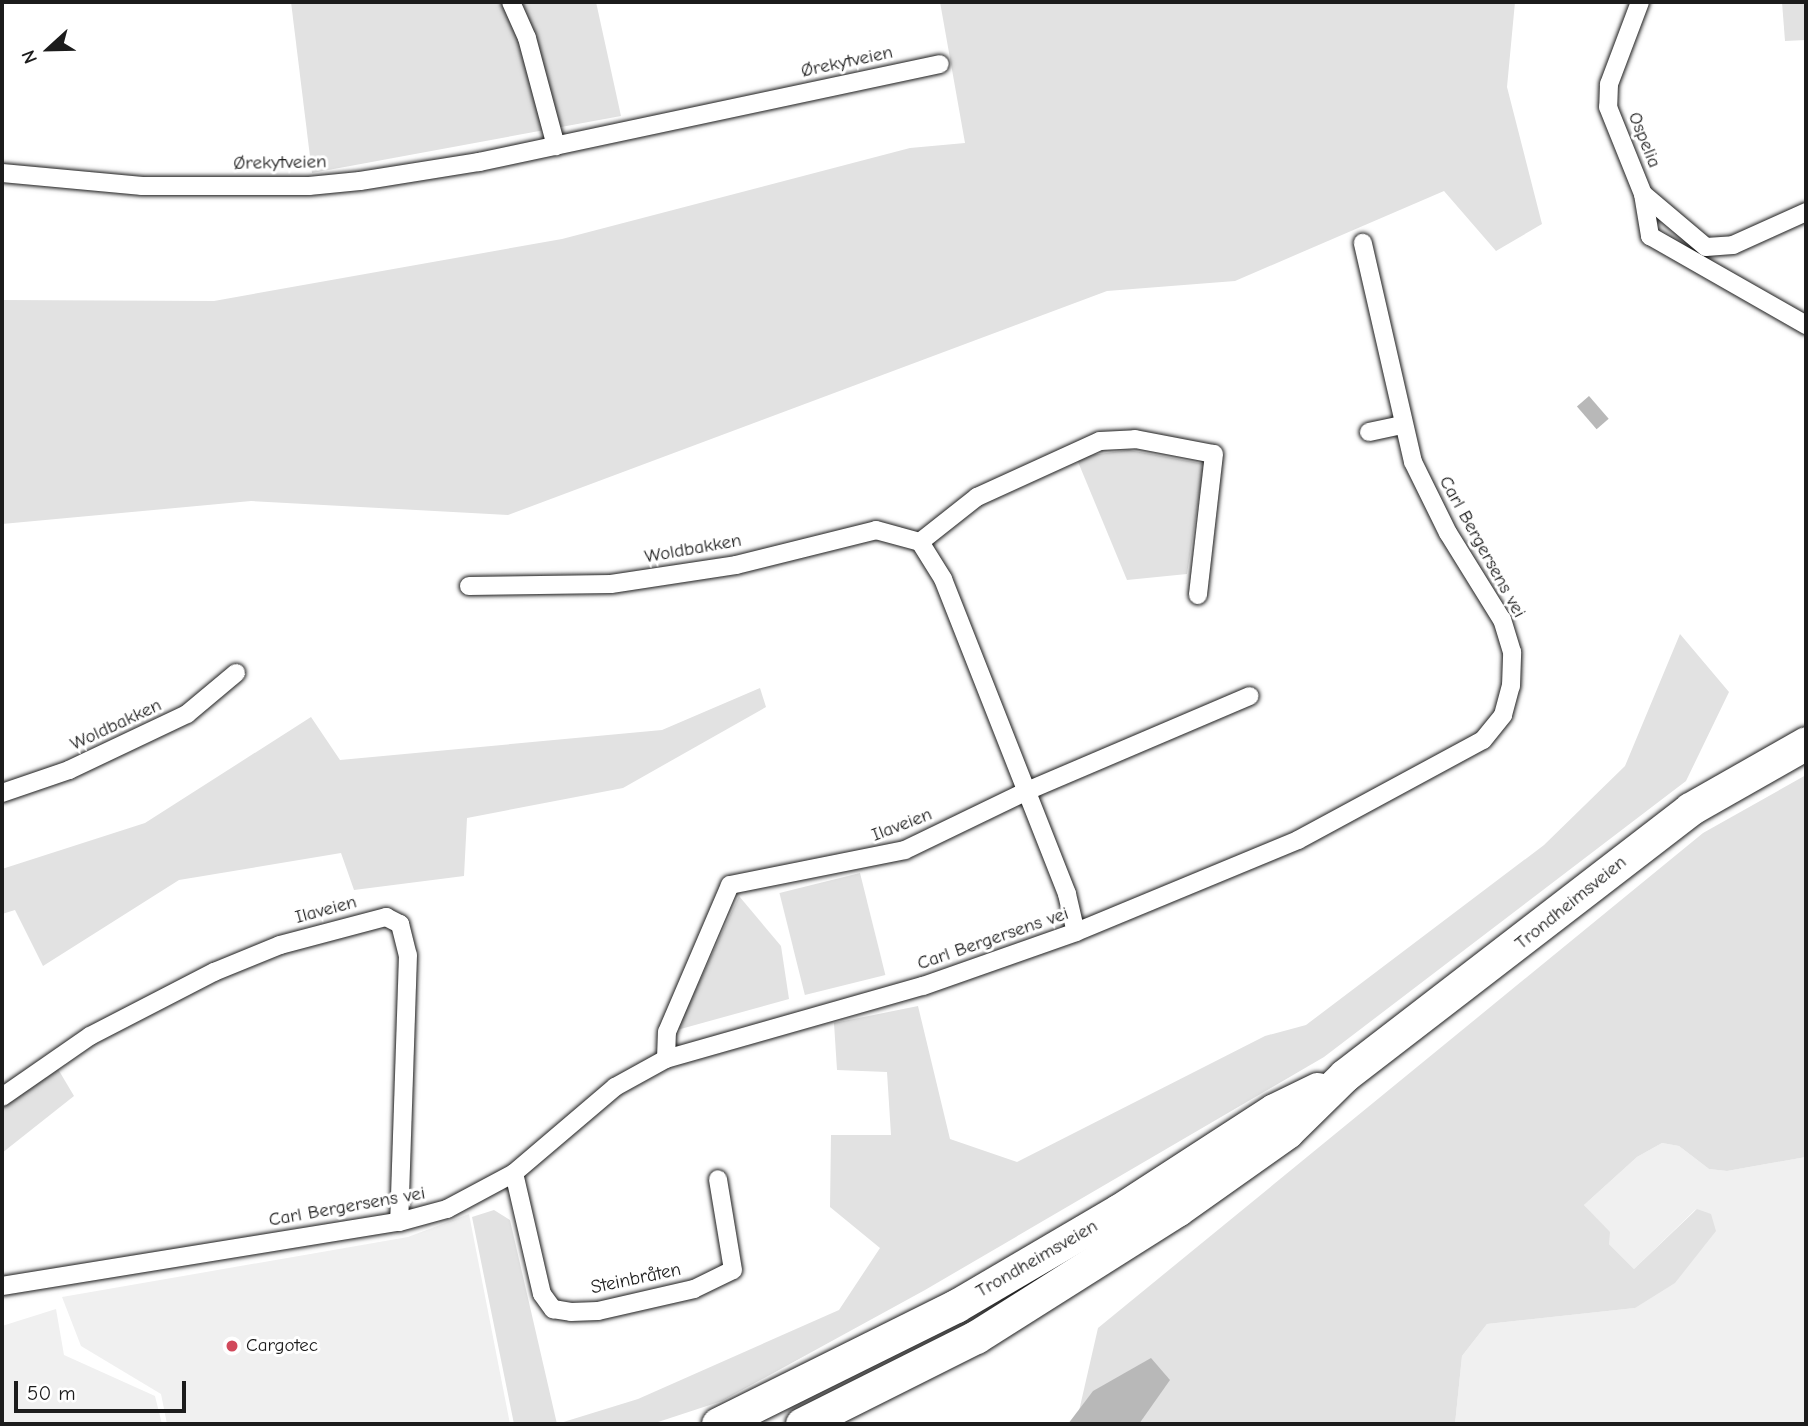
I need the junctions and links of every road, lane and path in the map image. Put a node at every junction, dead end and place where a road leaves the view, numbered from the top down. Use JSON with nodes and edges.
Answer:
{"nodes":[{"id":1,"x":511,"y":2,"type":"edge"},
{"id":2,"x":1640,"y":2,"type":"edge"},
{"id":3,"x":940,"y":64,"type":"dead end"},
{"id":4,"x":556,"y":146,"type":"junction"},
{"id":5,"x":2,"y":173,"type":"edge"},
{"id":6,"x":1643,"y":194,"type":"junction"},
{"id":7,"x":1806,"y":212,"type":"edge"},
{"id":8,"x":1363,"y":243,"type":"dead end"},
{"id":9,"x":1806,"y":325,"type":"edge"},
{"id":10,"x":1401,"y":425,"type":"junction"},
{"id":11,"x":1369,"y":432,"type":"dead end"},
{"id":12,"x":920,"y":542,"type":"junction"},
{"id":13,"x":469,"y":586,"type":"dead end"},
{"id":14,"x":1198,"y":595,"type":"dead end"},
{"id":15,"x":236,"y":673,"type":"dead end"},
{"id":16,"x":1250,"y":696,"type":"dead end"},
{"id":17,"x":1806,"y":743,"type":"edge"},
{"id":18,"x":1027,"y":790,"type":"junction"},
{"id":19,"x":2,"y":793,"type":"edge"},
{"id":20,"x":1076,"y":932,"type":"junction"},
{"id":21,"x":666,"y":1059,"type":"junction"},
{"id":22,"x":1345,"y":1075,"type":"junction"},
{"id":23,"x":2,"y":1097,"type":"edge"},
{"id":24,"x":514,"y":1173,"type":"junction"},
{"id":25,"x":718,"y":1179,"type":"dead end"},
{"id":26,"x":399,"y":1222,"type":"junction"},
{"id":27,"x":2,"y":1286,"type":"edge"},
{"id":28,"x":718,"y":1424,"type":"edge"},
{"id":29,"x":802,"y":1424,"type":"edge"}],
"edges":[{"from":1,"to":4,"type":"street"},
{"from":2,"to":6,"type":"street","name":"Ospelia"},
{"from":3,"to":4,"type":"street","name":"Ørekytveien"},
{"from":4,"to":5,"type":"street","name":"Ørekytveien"},
{"from":6,"to":7,"type":"street","name":"Ospelia"},
{"from":6,"to":9,"type":"street"},
{"from":8,"to":10,"type":"street","name":"Carl Bergersens vei"},
{"from":10,"to":11,"type":"street"},
{"from":10,"to":20,"type":"street","name":"Carl Bergersens vei"},
{"from":12,"to":13,"type":"street","name":"Woldbakken"},
{"from":12,"to":14,"type":"street"},
{"from":12,"to":18,"type":"street"},
{"from":15,"to":19,"type":"street","name":"Woldbakken"},
{"from":16,"to":18,"type":"street","name":"Ilaveien"},
{"from":17,"to":22,"type":"highway","name":"Trondheimsveien"},
{"from":18,"to":20,"type":"street"},
{"from":18,"to":21,"type":"street","name":"Ilaveien"},
{"from":20,"to":21,"type":"street","name":"Carl Bergersens vei"},
{"from":21,"to":24,"type":"street","name":"Carl Bergersens vei"},
{"from":22,"to":28,"type":"highway","name":"Trondheimsveien"},
{"from":22,"to":29,"type":"highway","name":"Trondheimsveien"},
{"from":23,"to":26,"type":"street","name":"Ilaveien"},
{"from":24,"to":25,"type":"street","name":"Steinbråten"},
{"from":24,"to":26,"type":"street","name":"Carl Bergersens vei"},
{"from":26,"to":27,"type":"street","name":"Carl Bergersens vei"}]}
